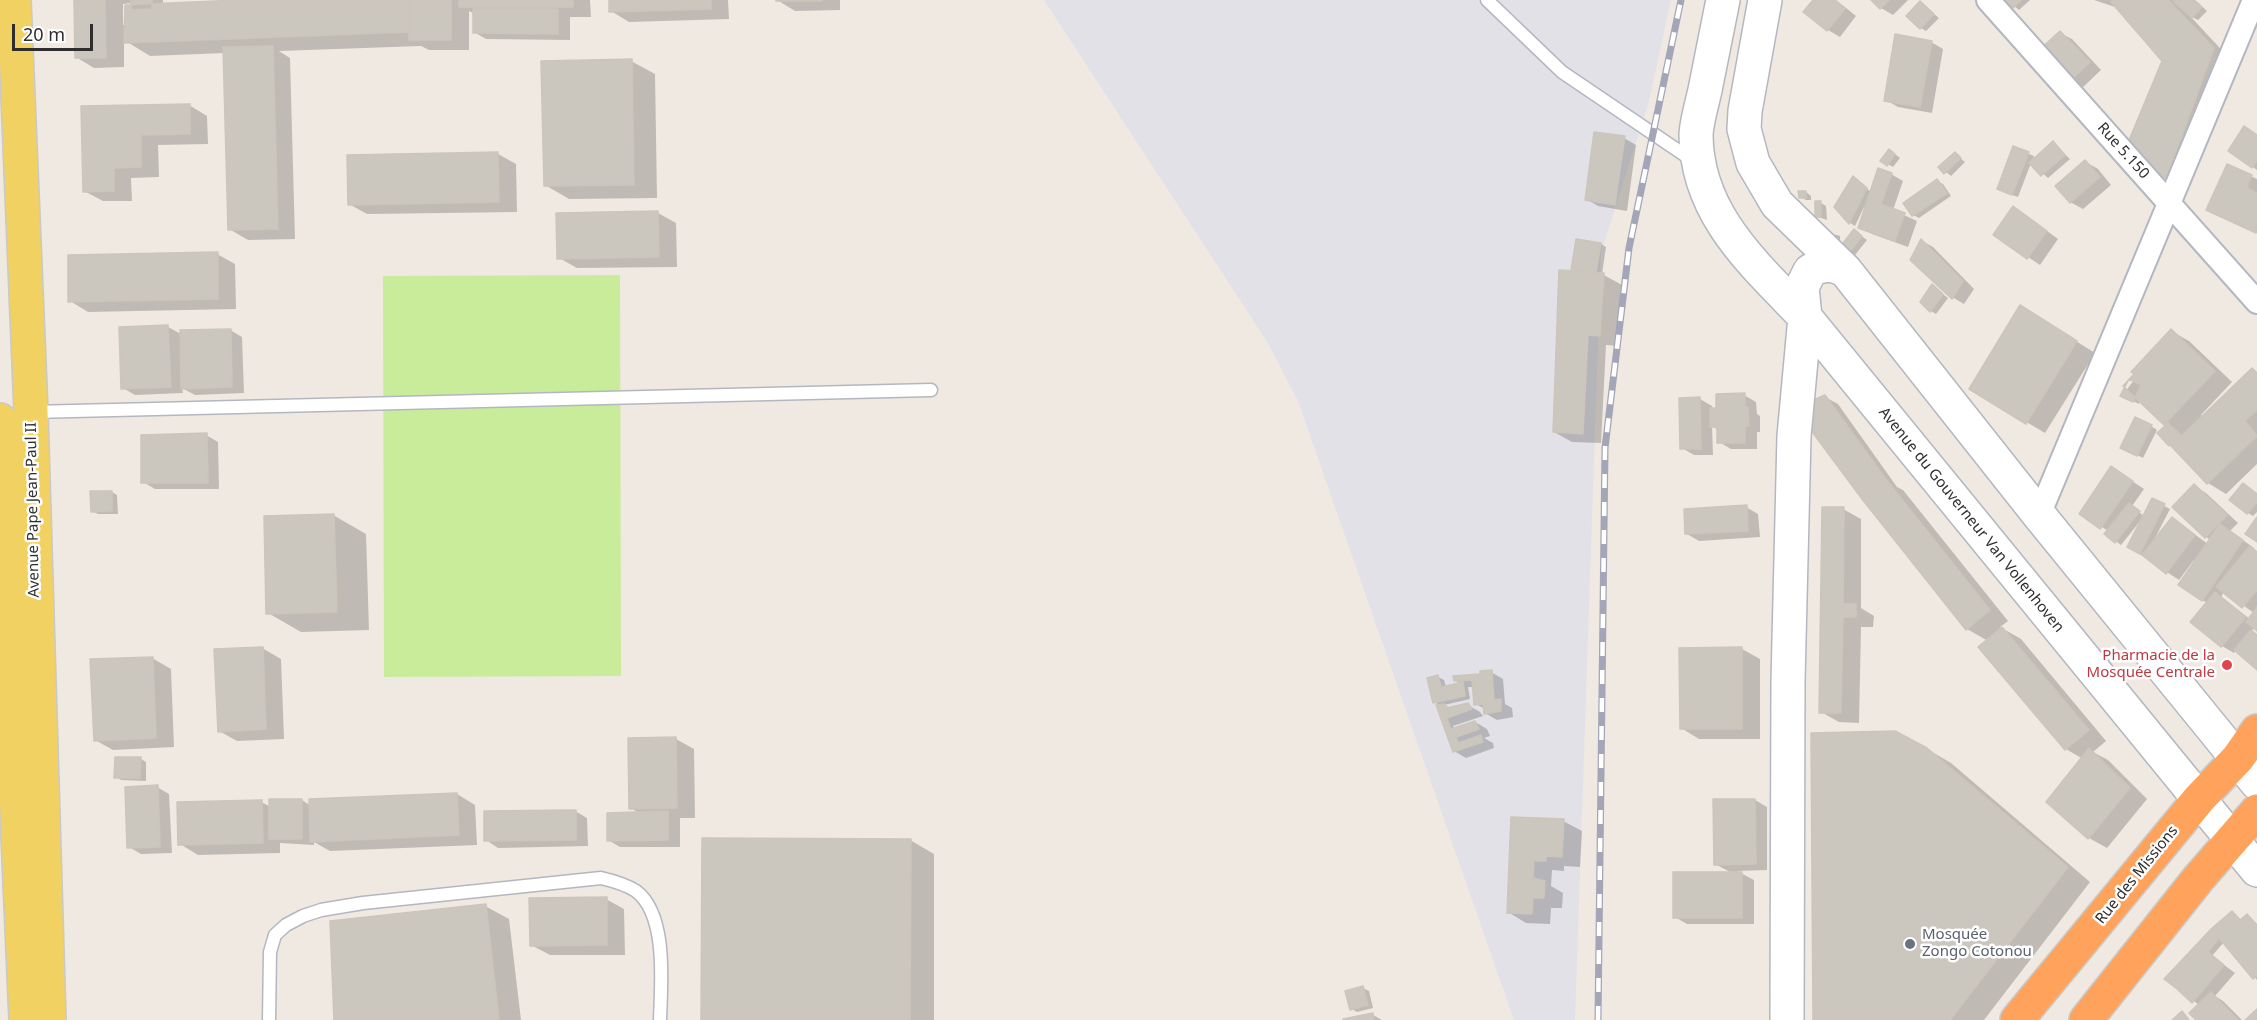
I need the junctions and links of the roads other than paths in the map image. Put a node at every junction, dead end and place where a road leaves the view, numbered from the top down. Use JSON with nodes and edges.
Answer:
{"nodes":[{"id":1,"x":14,"y":0,"type":"edge"},
{"id":2,"x":1487,"y":0,"type":"edge"},
{"id":3,"x":1723,"y":0,"type":"edge"},
{"id":4,"x":1765,"y":0,"type":"edge"},
{"id":5,"x":1988,"y":0,"type":"edge"},
{"id":6,"x":2254,"y":0,"type":"edge"},
{"id":7,"x":1698,"y":164,"type":"junction"},
{"id":8,"x":2170,"y":204,"type":"junction"},
{"id":9,"x":1845,"y":270,"type":"junction"},
{"id":10,"x":2257,"y":302,"type":"edge"},
{"id":11,"x":1805,"y":317,"type":"junction"},
{"id":12,"x":931,"y":390,"type":"dead end"},
{"id":13,"x":8,"y":420,"type":"edge"},
{"id":14,"x":2039,"y":515,"type":"junction"},
{"id":15,"x":2257,"y":731,"type":"edge"},
{"id":16,"x":2248,"y":771,"type":"edge"},
{"id":17,"x":2199,"y":799,"type":"junction"},
{"id":18,"x":2257,"y":811,"type":"edge"},
{"id":19,"x":2233,"y":841,"type":"junction"},
{"id":20,"x":2257,"y":870,"type":"edge"},
{"id":21,"x":26,"y":1020,"type":"edge"},
{"id":22,"x":49,"y":1020,"type":"edge"},
{"id":23,"x":269,"y":1020,"type":"edge"},
{"id":24,"x":660,"y":1020,"type":"edge"},
{"id":25,"x":1787,"y":1020,"type":"edge"},
{"id":26,"x":2017,"y":1020,"type":"edge"},
{"id":27,"x":2086,"y":1020,"type":"edge"}],
"edges":[{"from":1,"to":13,"type":"main road","name":"Avenue Pape Jean-Paul II"},
{"from":2,"to":7,"type":"lane"},
{"from":3,"to":7,"type":"main road","name":"Avenue du Gouverneur Van Vollenhoven"},
{"from":4,"to":9,"type":"main road"},
{"from":5,"to":8,"type":"street","name":"Rue 5.150"},
{"from":6,"to":8,"type":"street"},
{"from":7,"to":11,"type":"main road","name":"Avenue du Gouverneur Van Vollenhoven"},
{"from":8,"to":10,"type":"street","name":"Rue 5.150"},
{"from":8,"to":14,"type":"street"},
{"from":9,"to":11,"type":"main road"},
{"from":9,"to":14,"type":"main road"},
{"from":11,"to":17,"type":"main road","name":"Avenue du Gouverneur Van Vollenhoven"},
{"from":11,"to":25,"type":"main road"},
{"from":12,"to":13,"type":"lane"},
{"from":13,"to":21,"type":"main road","name":"Avenue Pape Jean-Paul II"},
{"from":13,"to":22,"type":"main road","name":"Avenue Pape Jean-Paul II"},
{"from":14,"to":16,"type":"main road"},
{"from":15,"to":16,"type":"highway","name":"Rue des Missions"},
{"from":16,"to":17,"type":"highway","name":"Rue des Missions"},
{"from":17,"to":19,"type":"main road","name":"Avenue du Gouverneur Van Vollenhoven"},
{"from":17,"to":26,"type":"highway","name":"Rue des Missions"},
{"from":18,"to":19,"type":"highway"},
{"from":19,"to":20,"type":"main road","name":"Avenue du Gouverneur Van Vollenhoven"},
{"from":19,"to":27,"type":"highway"},
{"from":23,"to":24,"type":"lane"}]}
